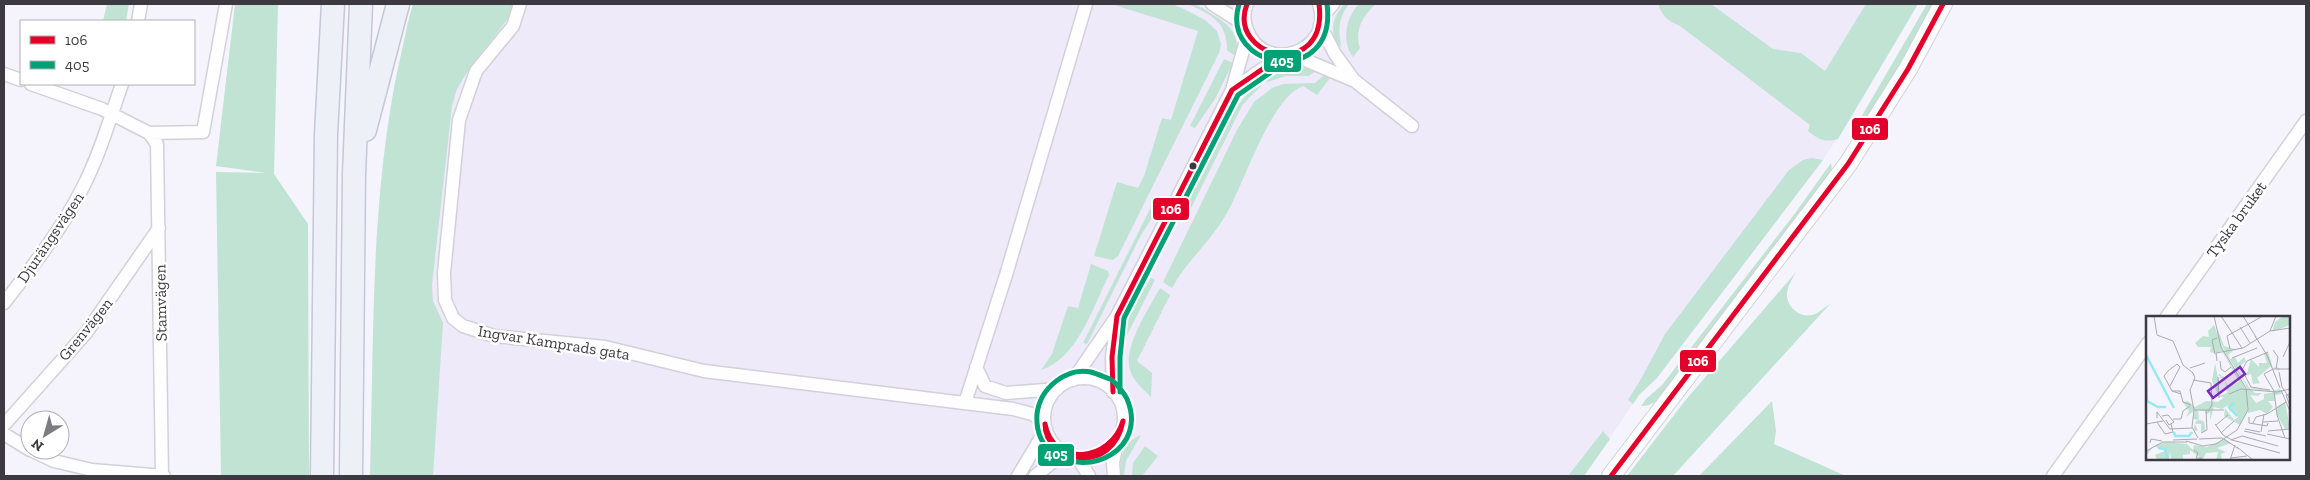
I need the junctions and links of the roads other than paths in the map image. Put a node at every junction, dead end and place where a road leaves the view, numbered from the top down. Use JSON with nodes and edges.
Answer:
{"nodes":[{"id":1,"x":141,"y":4,"type":"edge"},
{"id":2,"x":226,"y":4,"type":"edge"},
{"id":3,"x":333,"y":4,"type":"edge"},
{"id":4,"x":361,"y":4,"type":"edge"},
{"id":5,"x":398,"y":4,"type":"edge"},
{"id":6,"x":520,"y":4,"type":"edge"},
{"id":7,"x":1086,"y":4,"type":"edge"},
{"id":8,"x":1212,"y":4,"type":"edge"},
{"id":9,"x":1247,"y":4,"type":"edge"},
{"id":10,"x":1333,"y":4,"type":"edge"},
{"id":11,"x":1943,"y":4,"type":"edge"},
{"id":12,"x":1320,"y":15,"type":"edge"},
{"id":13,"x":138,"y":20,"type":"edge"},
{"id":14,"x":1247,"y":29,"type":"junction"},
{"id":15,"x":1287,"y":55,"type":"junction"},
{"id":16,"x":4,"y":74,"type":"edge"},
{"id":17,"x":20,"y":80,"type":"edge"},
{"id":18,"x":1355,"y":81,"type":"junction"},
{"id":19,"x":34,"y":85,"type":"edge"},
{"id":20,"x":122,"y":85,"type":"edge"},
{"id":21,"x":1232,"y":90,"type":"junction"},
{"id":22,"x":111,"y":115,"type":"junction"},
{"id":23,"x":2306,"y":121,"type":"edge"},
{"id":24,"x":1412,"y":126,"type":"dead end"},
{"id":25,"x":150,"y":133,"type":"junction"},
{"id":26,"x":354,"y":174,"type":"junction"},
{"id":27,"x":159,"y":228,"type":"junction"},
{"id":28,"x":4,"y":303,"type":"edge"},
{"id":29,"x":1117,"y":316,"type":"junction"},
{"id":30,"x":2167,"y":316,"type":"edge"},
{"id":31,"x":2146,"y":346,"type":"edge"},
{"id":32,"x":976,"y":367,"type":"junction"},
{"id":33,"x":1073,"y":380,"type":"junction"},
{"id":34,"x":1057,"y":389,"type":"junction"},
{"id":35,"x":1114,"y":392,"type":"junction"},
{"id":36,"x":965,"y":403,"type":"junction"},
{"id":37,"x":4,"y":425,"type":"edge"},
{"id":38,"x":1045,"y":425,"type":"junction"},
{"id":39,"x":4,"y":434,"type":"edge"},
{"id":40,"x":1116,"y":441,"type":"junction"},
{"id":41,"x":20,"y":444,"type":"edge"},
{"id":42,"x":1073,"y":456,"type":"junction"},
{"id":43,"x":52,"y":460,"type":"edge"},
{"id":44,"x":163,"y":476,"type":"edge"},
{"id":45,"x":322,"y":476,"type":"edge"},
{"id":46,"x":351,"y":476,"type":"edge"},
{"id":47,"x":1018,"y":476,"type":"edge"},
{"id":48,"x":1036,"y":476,"type":"edge"},
{"id":49,"x":1089,"y":476,"type":"edge"},
{"id":50,"x":1114,"y":476,"type":"edge"},
{"id":51,"x":1610,"y":476,"type":"edge"},
{"id":52,"x":2053,"y":476,"type":"edge"}],
"edges":[{"from":1,"to":13,"type":"street"},
{"from":2,"to":25,"type":"street"},
{"from":3,"to":45,"type":"highway"},
{"from":4,"to":26,"type":"highway"},
{"from":5,"to":26,"type":"highway"},
{"from":6,"to":36,"type":"street","name":"Ingvar Kamprads gata"},
{"from":7,"to":32,"type":"street"},
{"from":8,"to":14,"type":"street"},
{"from":9,"to":14,"type":"street"},
{"from":10,"to":12,"type":"street"},
{"from":11,"to":51,"type":"main road"},
{"from":12,"to":15,"type":"street"},
{"from":12,"to":18,"type":"street"},
{"from":14,"to":15,"type":"street"},
{"from":14,"to":21,"type":"street"},
{"from":15,"to":18,"type":"street"},
{"from":15,"to":21,"type":"street"},
{"from":16,"to":17,"type":"street"},
{"from":18,"to":24,"type":"street"},
{"from":19,"to":22,"type":"street"},
{"from":20,"to":22,"type":"street","name":"Djurängsvägen"},
{"from":21,"to":29,"type":"street"},
{"from":22,"to":25,"type":"street"},
{"from":22,"to":28,"type":"street","name":"Djurängsvägen"},
{"from":23,"to":30,"type":"street","name":"Tyska bruket"},
{"from":25,"to":27,"type":"street","name":"Stamvägen"},
{"from":26,"to":46,"type":"highway"},
{"from":27,"to":37,"type":"street","name":"Grenvägen"},
{"from":27,"to":44,"type":"street","name":"Stamvägen"},
{"from":29,"to":33,"type":"street"},
{"from":29,"to":35,"type":"street"},
{"from":31,"to":52,"type":"street"},
{"from":32,"to":34,"type":"street"},
{"from":32,"to":36,"type":"street"},
{"from":33,"to":34,"type":"street"},
{"from":33,"to":35,"type":"street"},
{"from":34,"to":38,"type":"street"},
{"from":35,"to":40,"type":"street"},
{"from":36,"to":38,"type":"street","name":"Ingvar Kamprads gata"},
{"from":38,"to":42,"type":"street"},
{"from":38,"to":47,"type":"street"},
{"from":39,"to":41,"type":"street","name":"Stamvägen"},
{"from":40,"to":42,"type":"street"},
{"from":40,"to":50,"type":"street"},
{"from":42,"to":48,"type":"street"},
{"from":42,"to":49,"type":"street"},
{"from":43,"to":44,"type":"street","name":"Stamvägen"}]}
